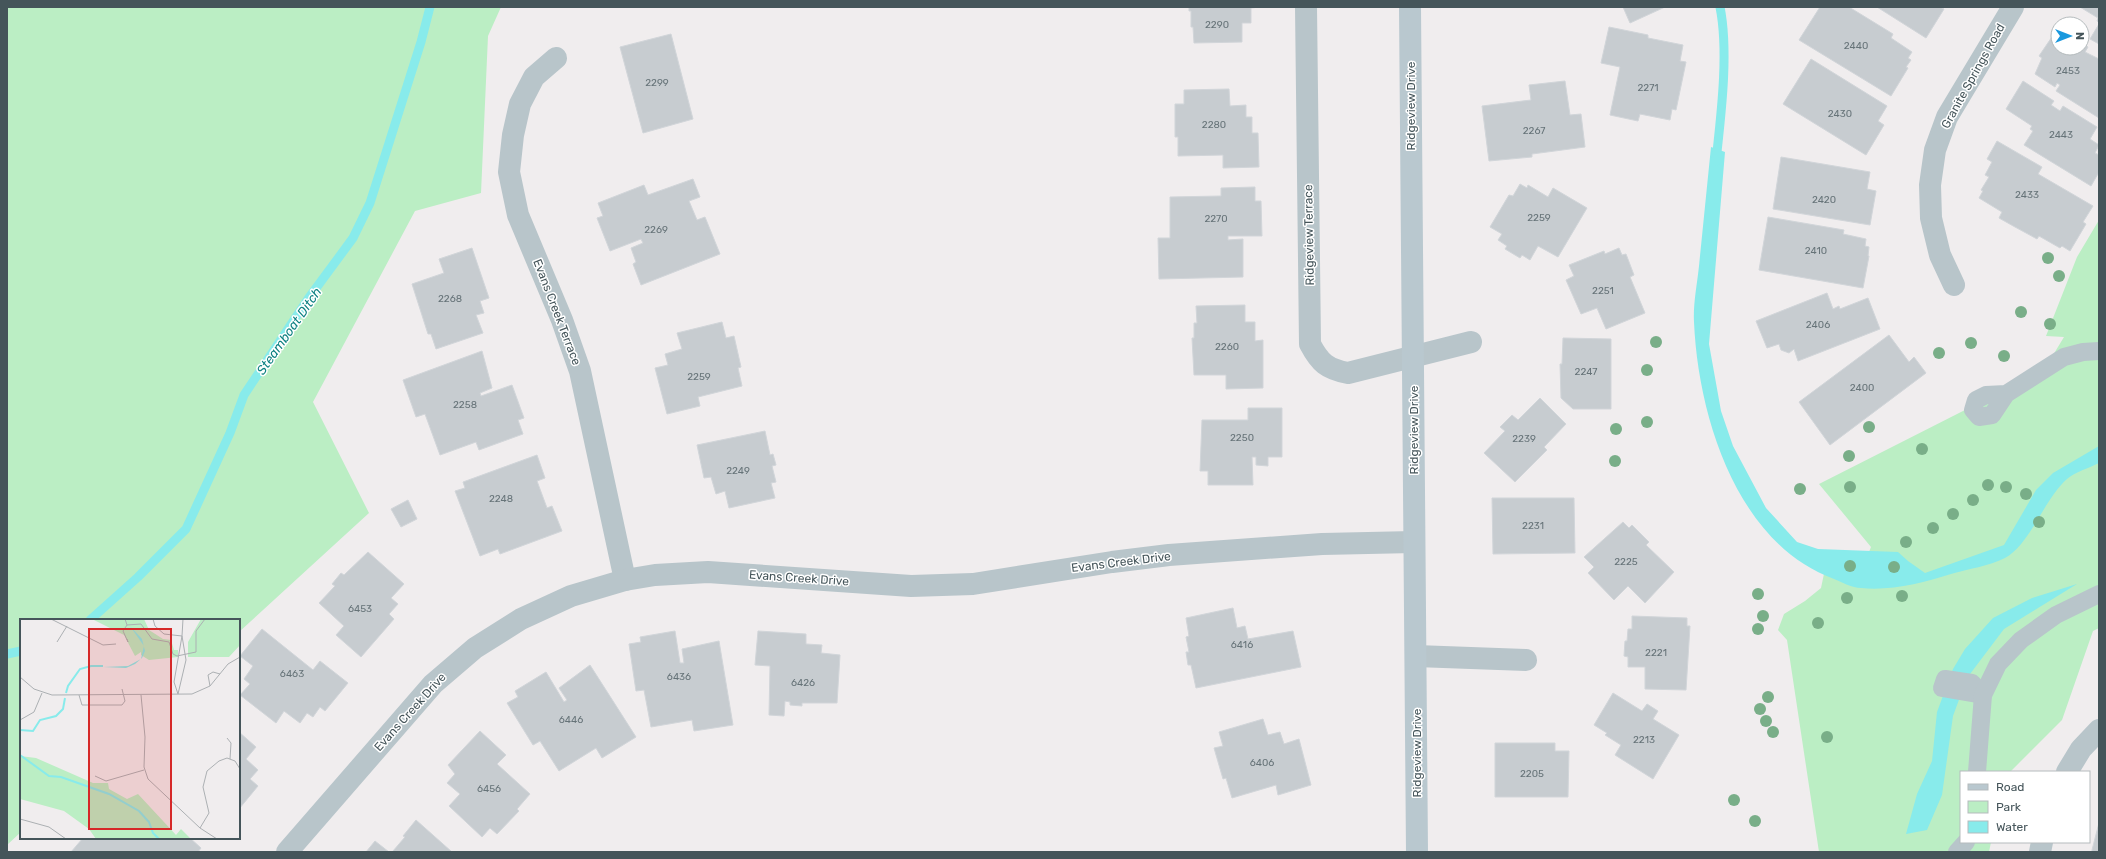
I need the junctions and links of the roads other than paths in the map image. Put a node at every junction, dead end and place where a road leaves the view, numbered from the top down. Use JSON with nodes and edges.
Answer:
{"nodes":[{"id":1,"x":1306,"y":7,"type":"edge"},
{"id":2,"x":1410,"y":7,"type":"edge"},
{"id":3,"x":2013,"y":7,"type":"edge"},
{"id":4,"x":556,"y":58,"type":"dead end"},
{"id":5,"x":1954,"y":285,"type":"dead end"},
{"id":6,"x":1471,"y":342,"type":"dead end"},
{"id":7,"x":2099,"y":351,"type":"edge"},
{"id":8,"x":1413,"y":356,"type":"junction"},
{"id":9,"x":2006,"y":394,"type":"dead end"},
{"id":10,"x":1414,"y":542,"type":"junction"},
{"id":11,"x":625,"y":580,"type":"junction"},
{"id":12,"x":2099,"y":594,"type":"edge"},
{"id":13,"x":1416,"y":656,"type":"junction"},
{"id":14,"x":1526,"y":660,"type":"dead end"},
{"id":15,"x":2099,"y":730,"type":"edge"},
{"id":16,"x":1977,"y":771,"type":"edge"},
{"id":17,"x":2068,"y":771,"type":"edge"},
{"id":18,"x":1965,"y":843,"type":"edge"},
{"id":19,"x":287,"y":852,"type":"edge"},
{"id":20,"x":1417,"y":852,"type":"edge"},
{"id":21,"x":1957,"y":852,"type":"edge"}],
"edges":[{"from":1,"to":8,"type":"street","name":"Ridgeview Terrace"},
{"from":2,"to":8,"type":"street","name":"Ridgeview Drive"},
{"from":3,"to":5,"type":"street","name":"Granite Springs Road"},
{"from":4,"to":11,"type":"street","name":"Evans Creek Terrace"},
{"from":6,"to":8,"type":"street","name":"Ridgeview Terrace"},
{"from":7,"to":9,"type":"lane"},
{"from":8,"to":10,"type":"street","name":"Ridgeview Drive"},
{"from":10,"to":11,"type":"street","name":"Evans Creek Drive"},
{"from":10,"to":13,"type":"street","name":"Ridgeview Drive"},
{"from":11,"to":19,"type":"street","name":"Evans Creek Drive"},
{"from":12,"to":16,"type":"lane"},
{"from":13,"to":14,"type":"street"},
{"from":13,"to":20,"type":"street","name":"Ridgeview Drive"},
{"from":15,"to":17,"type":"street"},
{"from":18,"to":21,"type":"lane"}]}
